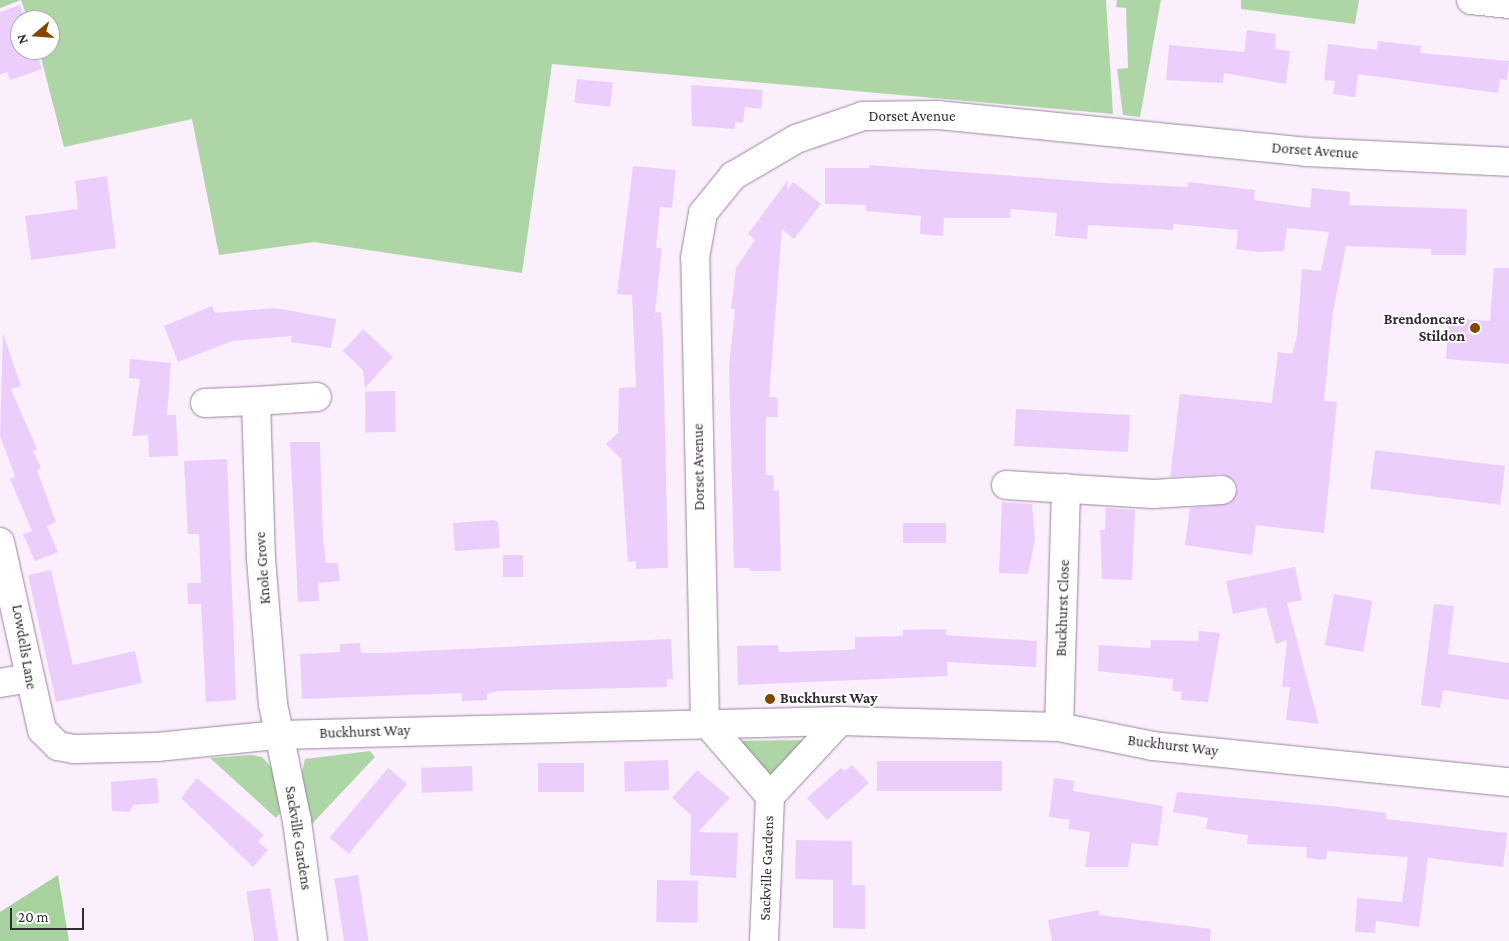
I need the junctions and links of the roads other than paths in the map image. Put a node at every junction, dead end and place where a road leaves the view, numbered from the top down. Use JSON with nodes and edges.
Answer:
{"nodes":[{"id":1,"x":1471,"y":0,"type":"edge"},
{"id":2,"x":1509,"y":4,"type":"edge"},
{"id":3,"x":1509,"y":162,"type":"edge"},
{"id":4,"x":317,"y":397,"type":"dead end"},
{"id":5,"x":256,"y":401,"type":"junction"},
{"id":6,"x":205,"y":403,"type":"dead end"},
{"id":7,"x":1006,"y":485,"type":"dead end"},
{"id":8,"x":1066,"y":488,"type":"junction"},
{"id":9,"x":1222,"y":490,"type":"dead end"},
{"id":10,"x":0,"y":542,"type":"edge"},
{"id":11,"x":28,"y":678,"type":"junction"},
{"id":12,"x":0,"y":683,"type":"edge"},
{"id":13,"x":705,"y":721,"type":"junction"},
{"id":14,"x":840,"y":721,"type":"junction"},
{"id":15,"x":1059,"y":727,"type":"junction"},
{"id":16,"x":278,"y":735,"type":"junction"},
{"id":17,"x":58,"y":746,"type":"joint"},
{"id":18,"x":1509,"y":782,"type":"edge"},
{"id":19,"x":770,"y":796,"type":"junction"},
{"id":20,"x":313,"y":941,"type":"edge"},
{"id":21,"x":764,"y":941,"type":"edge"}],
"edges":[{"from":1,"to":2,"type":"street"},
{"from":3,"to":13,"type":"street","name":"Dorset Avenue"},
{"from":4,"to":5,"type":"street"},
{"from":5,"to":6,"type":"street"},
{"from":5,"to":16,"type":"street","name":"Knole Grove"},
{"from":7,"to":8,"type":"street"},
{"from":8,"to":9,"type":"street"},
{"from":8,"to":15,"type":"street","name":"Buckhurst Close"},
{"from":10,"to":11,"type":"street","name":"Lowdells Lane"},
{"from":11,"to":12,"type":"street"},
{"from":11,"to":17,"type":"street","name":"Lowdells Lane"},
{"from":13,"to":14,"type":"street","name":"Buckhurst Way"},
{"from":13,"to":16,"type":"street","name":"Buckhurst Way"},
{"from":13,"to":19,"type":"street","name":"Sackville Gardens"},
{"from":14,"to":15,"type":"street","name":"Buckhurst Way"},
{"from":14,"to":19,"type":"street","name":"Sackville Gardens"},
{"from":15,"to":18,"type":"street","name":"Buckhurst Way"},
{"from":16,"to":17,"type":"street","name":"Buckhurst Way"},
{"from":16,"to":20,"type":"street","name":"Sackville Gardens"},
{"from":19,"to":21,"type":"street","name":"Sackville Gardens"}]}
